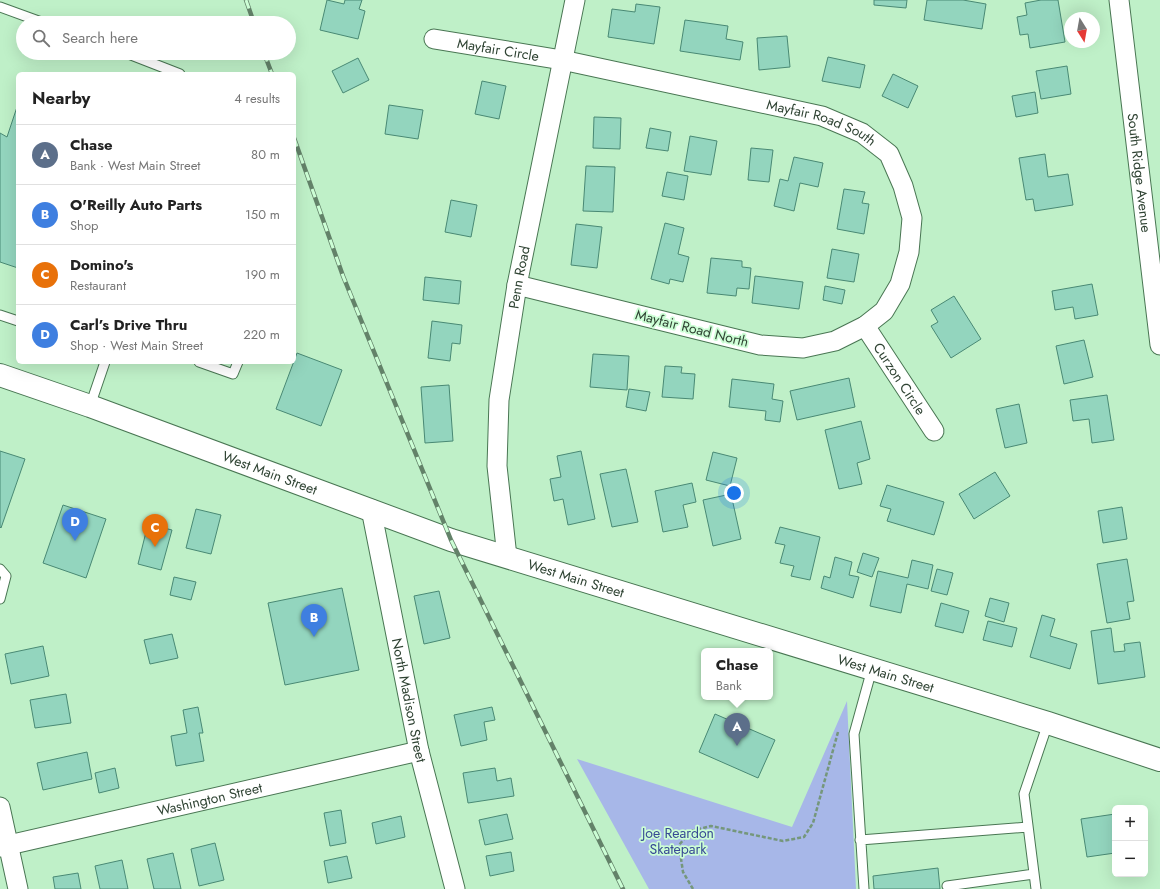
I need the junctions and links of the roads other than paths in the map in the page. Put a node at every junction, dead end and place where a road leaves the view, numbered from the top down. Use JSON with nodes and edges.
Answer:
{"nodes":[{"id":1,"x":575,"y":0,"type":"edge"},
{"id":2,"x":1119,"y":0,"type":"edge"},
{"id":3,"x":0,"y":7,"type":"edge"},
{"id":4,"x":25,"y":16,"type":"edge"},
{"id":5,"x":434,"y":39,"type":"dead end"},
{"id":6,"x":144,"y":60,"type":"edge"},
{"id":7,"x":562,"y":60,"type":"junction"},
{"id":8,"x":175,"y":72,"type":"edge"},
{"id":9,"x":516,"y":285,"type":"junction"},
{"id":10,"x":0,"y":315,"type":"edge"},
{"id":11,"x":16,"y":320,"type":"edge"},
{"id":12,"x":865,"y":326,"type":"junction"},
{"id":13,"x":1159,"y":334,"type":"edge"},
{"id":14,"x":104,"y":364,"type":"edge"},
{"id":15,"x":205,"y":364,"type":"edge"},
{"id":16,"x":237,"y":364,"type":"edge"},
{"id":17,"x":0,"y":375,"type":"edge"},
{"id":18,"x":90,"y":406,"type":"junction"},
{"id":19,"x":934,"y":431,"type":"dead end"},
{"id":20,"x":370,"y":509,"type":"junction"},
{"id":21,"x":507,"y":557,"type":"junction"},
{"id":22,"x":0,"y":569,"type":"edge"},
{"id":23,"x":0,"y":599,"type":"edge"},
{"id":24,"x":872,"y":669,"type":"junction"},
{"id":25,"x":1048,"y":723,"type":"junction"},
{"id":26,"x":419,"y":751,"type":"junction"},
{"id":27,"x":1160,"y":760,"type":"edge"},
{"id":28,"x":0,"y":807,"type":"edge"},
{"id":29,"x":1028,"y":827,"type":"junction"},
{"id":30,"x":860,"y":840,"type":"junction"},
{"id":31,"x":4,"y":846,"type":"edge"},
{"id":32,"x":1034,"y":874,"type":"junction"},
{"id":33,"x":947,"y":886,"type":"dead end"},
{"id":34,"x":18,"y":889,"type":"edge"},
{"id":35,"x":455,"y":889,"type":"edge"},
{"id":36,"x":864,"y":889,"type":"edge"},
{"id":37,"x":1036,"y":889,"type":"edge"}],
"edges":[{"from":1,"to":7,"type":"street","name":"Penn Road"},
{"from":2,"to":13,"type":"street","name":"South Ridge Avenue"},
{"from":3,"to":4,"type":"lane"},
{"from":5,"to":7,"type":"street","name":"Mayfair Circle"},
{"from":6,"to":8,"type":"lane"},
{"from":7,"to":9,"type":"street","name":"Penn Road"},
{"from":7,"to":12,"type":"street","name":"Mayfair Road South"},
{"from":9,"to":12,"type":"street","name":"Mayfair Road North"},
{"from":9,"to":21,"type":"street","name":"Penn Road"},
{"from":10,"to":11,"type":"lane"},
{"from":12,"to":19,"type":"street","name":"Curzon Circle"},
{"from":14,"to":18,"type":"lane"},
{"from":15,"to":16,"type":"lane"},
{"from":17,"to":18,"type":"main road","name":"West Main Street"},
{"from":18,"to":20,"type":"main road","name":"West Main Street"},
{"from":20,"to":21,"type":"main road","name":"West Main Street"},
{"from":20,"to":26,"type":"street","name":"North Madison Street"},
{"from":21,"to":24,"type":"main road","name":"West Main Street"},
{"from":22,"to":23,"type":"lane"},
{"from":24,"to":25,"type":"main road","name":"West Main Street"},
{"from":24,"to":30,"type":"lane"},
{"from":25,"to":27,"type":"main road","name":"West Main Street"},
{"from":25,"to":29,"type":"lane"},
{"from":26,"to":31,"type":"street","name":"Washington Street"},
{"from":26,"to":35,"type":"street","name":"North Madison Street"},
{"from":28,"to":31,"type":"street"},
{"from":29,"to":30,"type":"lane"},
{"from":29,"to":32,"type":"lane"},
{"from":30,"to":36,"type":"lane"},
{"from":31,"to":34,"type":"street"},
{"from":32,"to":33,"type":"lane"},
{"from":32,"to":37,"type":"lane"}]}
